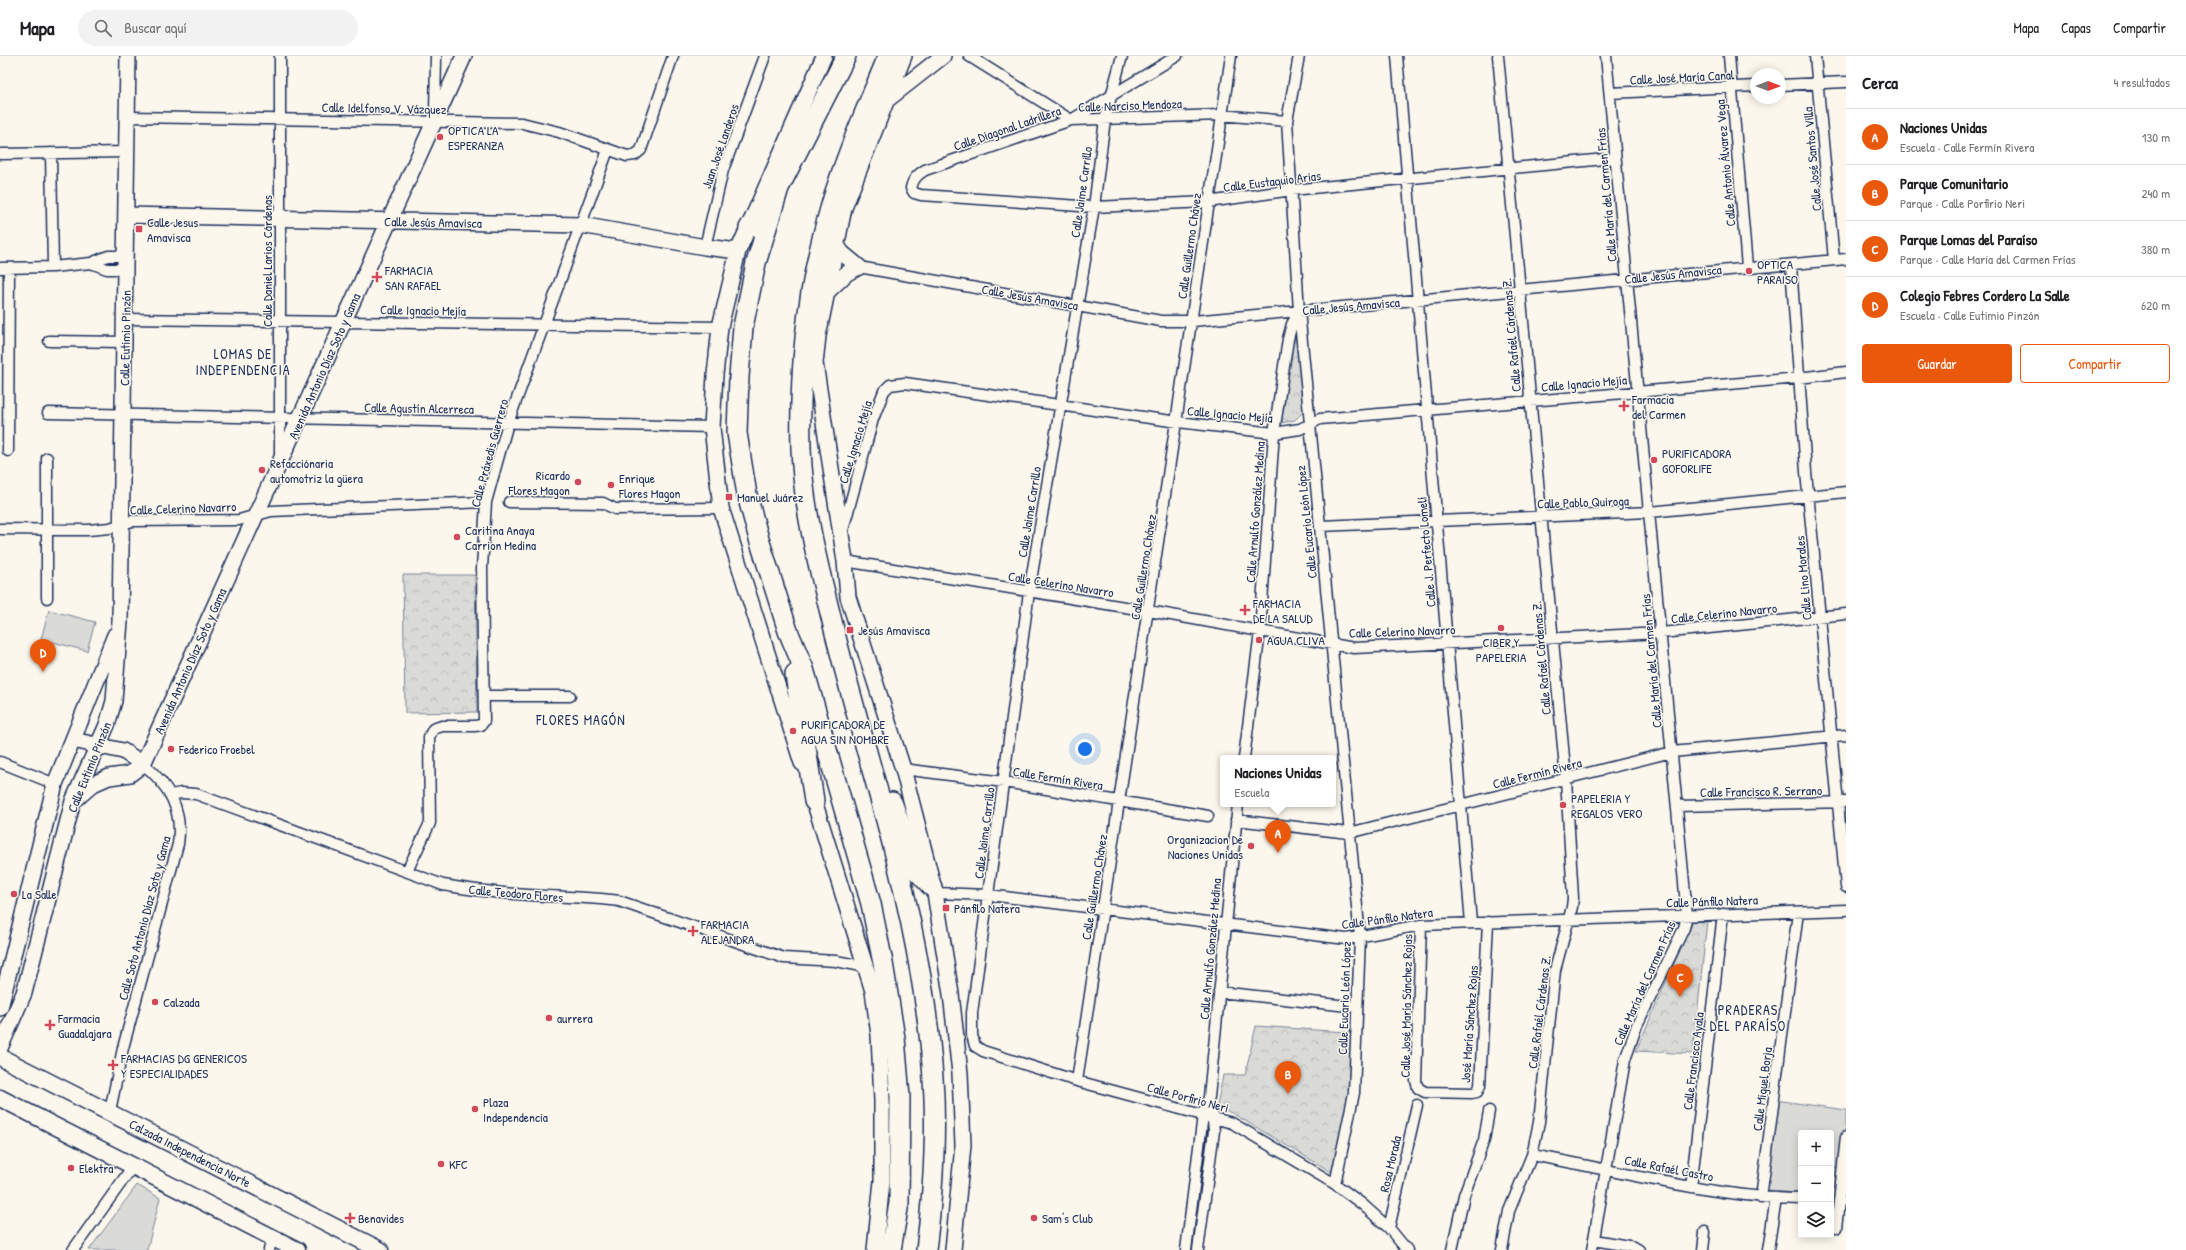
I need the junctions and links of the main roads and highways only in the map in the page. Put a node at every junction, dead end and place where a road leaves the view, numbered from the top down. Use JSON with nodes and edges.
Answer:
{"nodes":[{"id":1,"x":846,"y":56,"type":"edge"},
{"id":2,"x":888,"y":56,"type":"edge"},
{"id":3,"x":786,"y":143,"type":"road end"},
{"id":4,"x":782,"y":180,"type":"junction"},
{"id":5,"x":749,"y":228,"type":"road end"},
{"id":6,"x":788,"y":631,"type":"junction"},
{"id":7,"x":859,"y":726,"type":"junction"},
{"id":8,"x":814,"y":801,"type":"road end"},
{"id":9,"x":933,"y":890,"type":"road end"},
{"id":10,"x":0,"y":1057,"type":"edge"},
{"id":11,"x":0,"y":1098,"type":"edge"},
{"id":12,"x":271,"y":1244,"type":"edge"},
{"id":13,"x":297,"y":1250,"type":"edge"},
{"id":14,"x":380,"y":1250,"type":"edge"},
{"id":15,"x":892,"y":1250,"type":"edge"},
{"id":16,"x":926,"y":1250,"type":"edge"}],
"edges":[{"from":1,"to":4,"type":"highway"},
{"from":2,"to":7,"type":"highway"},
{"from":3,"to":4,"type":"highway"},
{"from":4,"to":5,"type":"highway"},
{"from":4,"to":6,"type":"highway"},
{"from":6,"to":8,"type":"highway"},
{"from":6,"to":15,"type":"highway"},
{"from":7,"to":9,"type":"highway"},
{"from":7,"to":16,"type":"highway"},
{"from":10,"to":14,"type":"main road","name":"Calzada Independencia Norte"},
{"from":11,"to":12,"type":"main road"},
{"from":12,"to":13,"type":"main road"}]}
